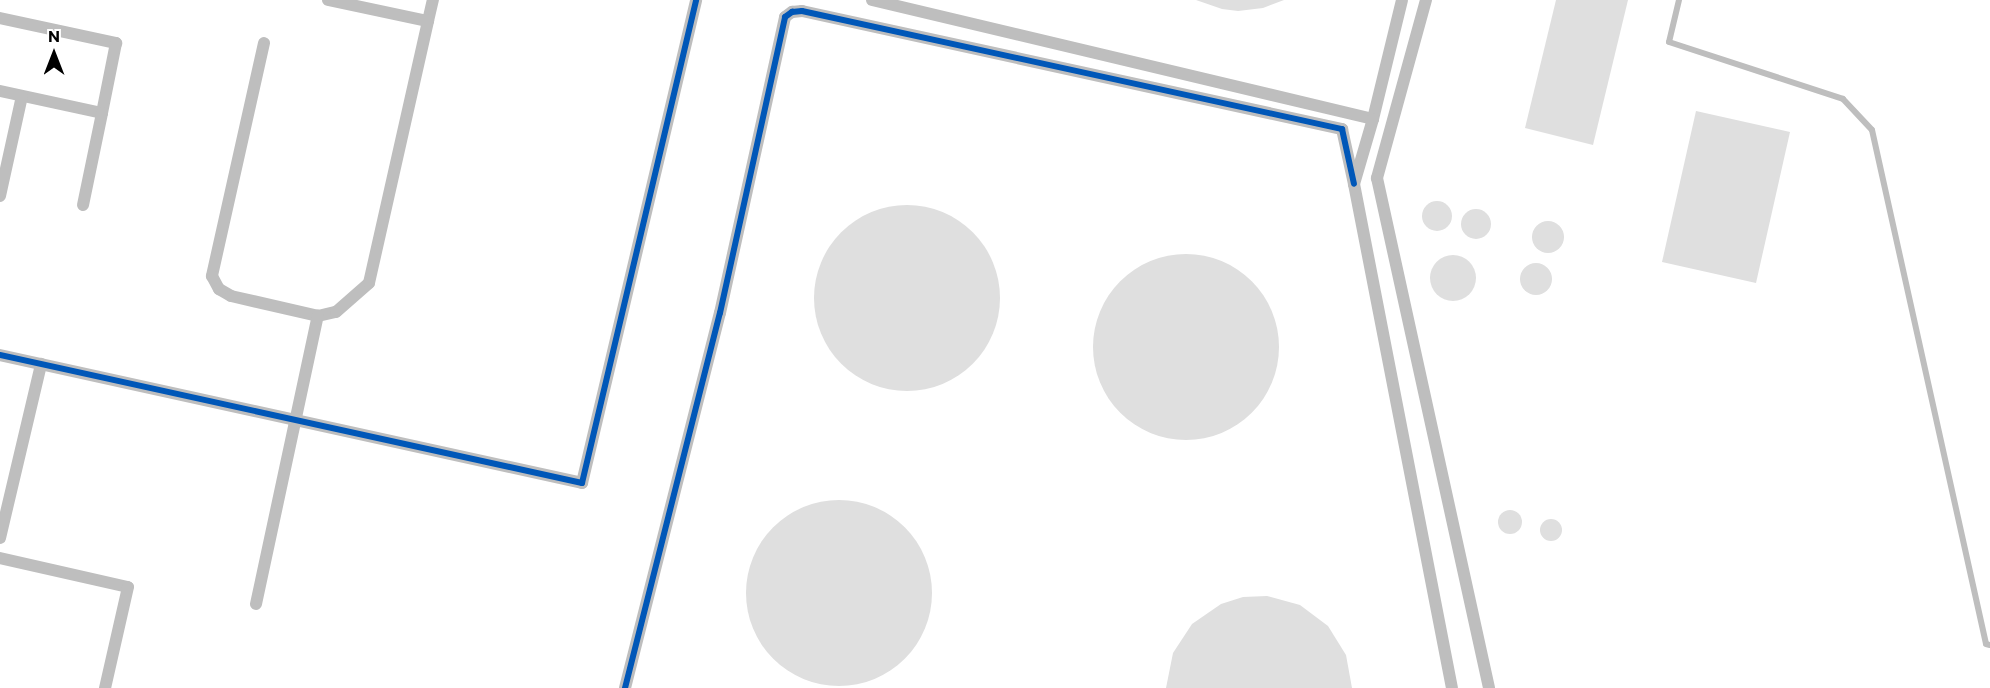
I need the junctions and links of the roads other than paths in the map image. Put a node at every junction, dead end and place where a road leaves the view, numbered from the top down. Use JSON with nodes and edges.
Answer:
{"nodes":[{"id":1,"x":327,"y":0,"type":"edge"},
{"id":2,"x":433,"y":0,"type":"edge"},
{"id":3,"x":696,"y":0,"type":"edge"},
{"id":4,"x":872,"y":0,"type":"edge"},
{"id":5,"x":1402,"y":0,"type":"edge"},
{"id":6,"x":1426,"y":0,"type":"edge"},
{"id":7,"x":1679,"y":0,"type":"edge"},
{"id":8,"x":0,"y":18,"type":"edge"},
{"id":9,"x":428,"y":21,"type":"junction"},
{"id":10,"x":264,"y":43,"type":"dead end"},
{"id":11,"x":0,"y":91,"type":"edge"},
{"id":12,"x":22,"y":96,"type":"junction"},
{"id":13,"x":102,"y":113,"type":"junction"},
{"id":14,"x":1373,"y":119,"type":"junction"},
{"id":15,"x":1354,"y":184,"type":"junction"},
{"id":16,"x":0,"y":196,"type":"edge"},
{"id":17,"x":83,"y":205,"type":"dead end"},
{"id":18,"x":318,"y":316,"type":"junction"},
{"id":19,"x":0,"y":355,"type":"edge"},
{"id":20,"x":41,"y":364,"type":"junction"},
{"id":21,"x":296,"y":420,"type":"junction"},
{"id":22,"x":0,"y":538,"type":"edge"},
{"id":23,"x":0,"y":558,"type":"edge"},
{"id":24,"x":256,"y":604,"type":"dead end"},
{"id":25,"x":1990,"y":645,"type":"edge"},
{"id":26,"x":105,"y":688,"type":"edge"},
{"id":27,"x":626,"y":688,"type":"edge"},
{"id":28,"x":1452,"y":688,"type":"edge"},
{"id":29,"x":1489,"y":688,"type":"edge"}],
"edges":[{"from":1,"to":9,"type":"street"},
{"from":2,"to":9,"type":"street"},
{"from":3,"to":21,"type":"street"},
{"from":4,"to":14,"type":"street"},
{"from":5,"to":14,"type":"street"},
{"from":6,"to":29,"type":"street"},
{"from":7,"to":25,"type":"lane"},
{"from":8,"to":13,"type":"street"},
{"from":9,"to":18,"type":"street"},
{"from":10,"to":18,"type":"street"},
{"from":11,"to":12,"type":"street"},
{"from":12,"to":13,"type":"street"},
{"from":12,"to":16,"type":"street"},
{"from":13,"to":17,"type":"street"},
{"from":14,"to":15,"type":"street"},
{"from":15,"to":27,"type":"street"},
{"from":15,"to":28,"type":"street"},
{"from":18,"to":21,"type":"street"},
{"from":19,"to":20,"type":"street"},
{"from":20,"to":21,"type":"street"},
{"from":20,"to":22,"type":"street"},
{"from":21,"to":24,"type":"street"},
{"from":23,"to":26,"type":"street"}]}
